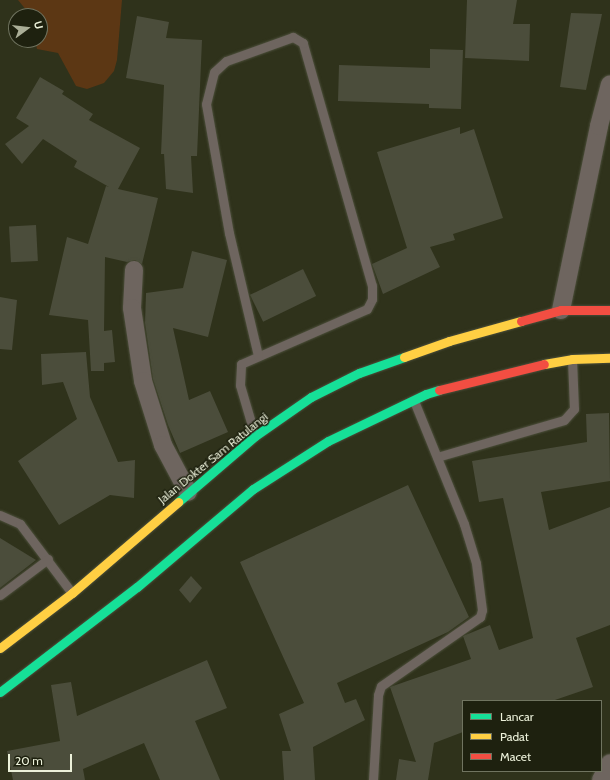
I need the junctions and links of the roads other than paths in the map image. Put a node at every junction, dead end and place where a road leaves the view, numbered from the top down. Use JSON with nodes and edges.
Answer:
{"nodes":[{"id":1,"x":610,"y":84,"type":"edge"},
{"id":2,"x":134,"y":270,"type":"dead end"},
{"id":3,"x":560,"y":310,"type":"junction"},
{"id":4,"x":610,"y":310,"type":"edge"},
{"id":5,"x":258,"y":356,"type":"junction"},
{"id":6,"x":610,"y":358,"type":"edge"},
{"id":7,"x":572,"y":359,"type":"junction"},
{"id":8,"x":414,"y":401,"type":"junction"},
{"id":9,"x":255,"y":436,"type":"junction"},
{"id":10,"x":436,"y":457,"type":"junction"},
{"id":11,"x":188,"y":492,"type":"junction"},
{"id":12,"x":0,"y":515,"type":"edge"},
{"id":13,"x":48,"y":558,"type":"junction"},
{"id":14,"x":72,"y":593,"type":"junction"},
{"id":15,"x":0,"y":595,"type":"edge"},
{"id":16,"x":0,"y":648,"type":"edge"},
{"id":17,"x":0,"y":692,"type":"edge"},
{"id":18,"x":610,"y":763,"type":"edge"},
{"id":19,"x":373,"y":780,"type":"edge"},
{"id":20,"x":601,"y":780,"type":"edge"}],
"edges":[{"from":1,"to":3,"type":"street"},
{"from":2,"to":11,"type":"street"},
{"from":3,"to":4,"type":"main road","name":"Jalan Dokter Sam Ratulangi"},
{"from":3,"to":9,"type":"main road","name":"Jalan Dokter Sam Ratulangi"},
{"from":5,"to":5,"type":"lane"},
{"from":5,"to":9,"type":"lane"},
{"from":6,"to":7,"type":"main road"},
{"from":7,"to":8,"type":"main road"},
{"from":7,"to":10,"type":"lane"},
{"from":8,"to":10,"type":"lane"},
{"from":8,"to":17,"type":"main road"},
{"from":9,"to":11,"type":"main road","name":"Jalan Dokter Sam Ratulangi"},
{"from":10,"to":19,"type":"lane"},
{"from":11,"to":14,"type":"main road","name":"Jalan Dokter Sam Ratulangi"},
{"from":12,"to":13,"type":"lane"},
{"from":13,"to":14,"type":"lane"},
{"from":13,"to":15,"type":"lane"},
{"from":14,"to":16,"type":"main road","name":"Jalan Dokter Sam Ratulangi"},
{"from":18,"to":20,"type":"street"}]}
